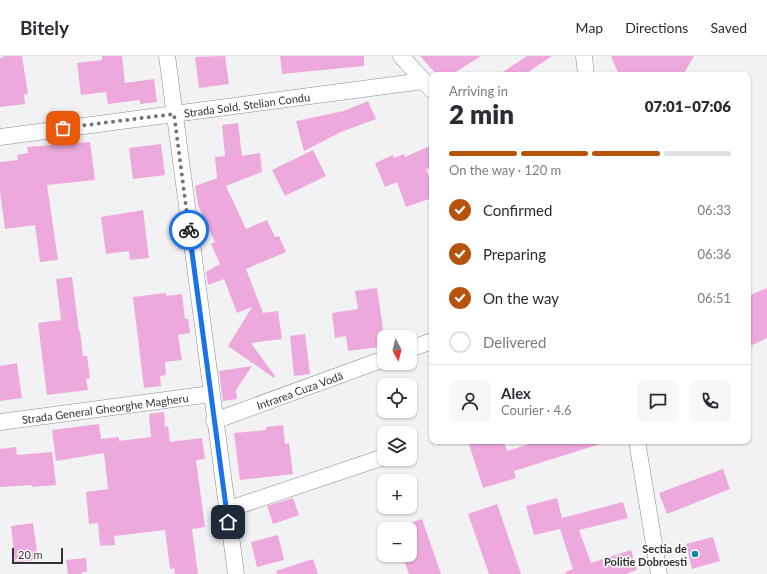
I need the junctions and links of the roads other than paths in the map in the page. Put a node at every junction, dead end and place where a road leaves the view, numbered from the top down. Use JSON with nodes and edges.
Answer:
{"nodes":[{"id":1,"x":167,"y":56,"type":"edge"},
{"id":2,"x":401,"y":56,"type":"edge"},
{"id":3,"x":584,"y":56,"type":"edge"},
{"id":4,"x":586,"y":72,"type":"edge"},
{"id":5,"x":428,"y":86,"type":"edge"},
{"id":6,"x":174,"y":114,"type":"junction"},
{"id":7,"x":0,"y":137,"type":"edge"},
{"id":8,"x":429,"y":342,"type":"edge"},
{"id":9,"x":417,"y":346,"type":"edge"},
{"id":10,"x":377,"y":362,"type":"edge"},
{"id":11,"x":211,"y":394,"type":"junction"},
{"id":12,"x":214,"y":421,"type":"junction"},
{"id":13,"x":0,"y":422,"type":"edge"},
{"id":14,"x":637,"y":444,"type":"edge"},
{"id":15,"x":377,"y":459,"type":"edge"},
{"id":16,"x":226,"y":510,"type":"junction"},
{"id":17,"x":236,"y":574,"type":"edge"},
{"id":18,"x":659,"y":574,"type":"edge"}],
"edges":[{"from":1,"to":6,"type":"street"},
{"from":2,"to":5,"type":"street"},
{"from":3,"to":4,"type":"street"},
{"from":5,"to":6,"type":"street","name":"Strada Sold. Stelian Condu"},
{"from":6,"to":7,"type":"street","name":"Strada Sold. Stelian Condu"},
{"from":6,"to":11,"type":"street"},
{"from":8,"to":9,"type":"street"},
{"from":10,"to":12,"type":"street","name":"Intrarea Cuza Vodă"},
{"from":11,"to":12,"type":"street"},
{"from":11,"to":13,"type":"street","name":"Strada General Gheorghe Magheru"},
{"from":12,"to":16,"type":"street"},
{"from":14,"to":18,"type":"street"},
{"from":15,"to":16,"type":"street"},
{"from":16,"to":17,"type":"street"}]}
